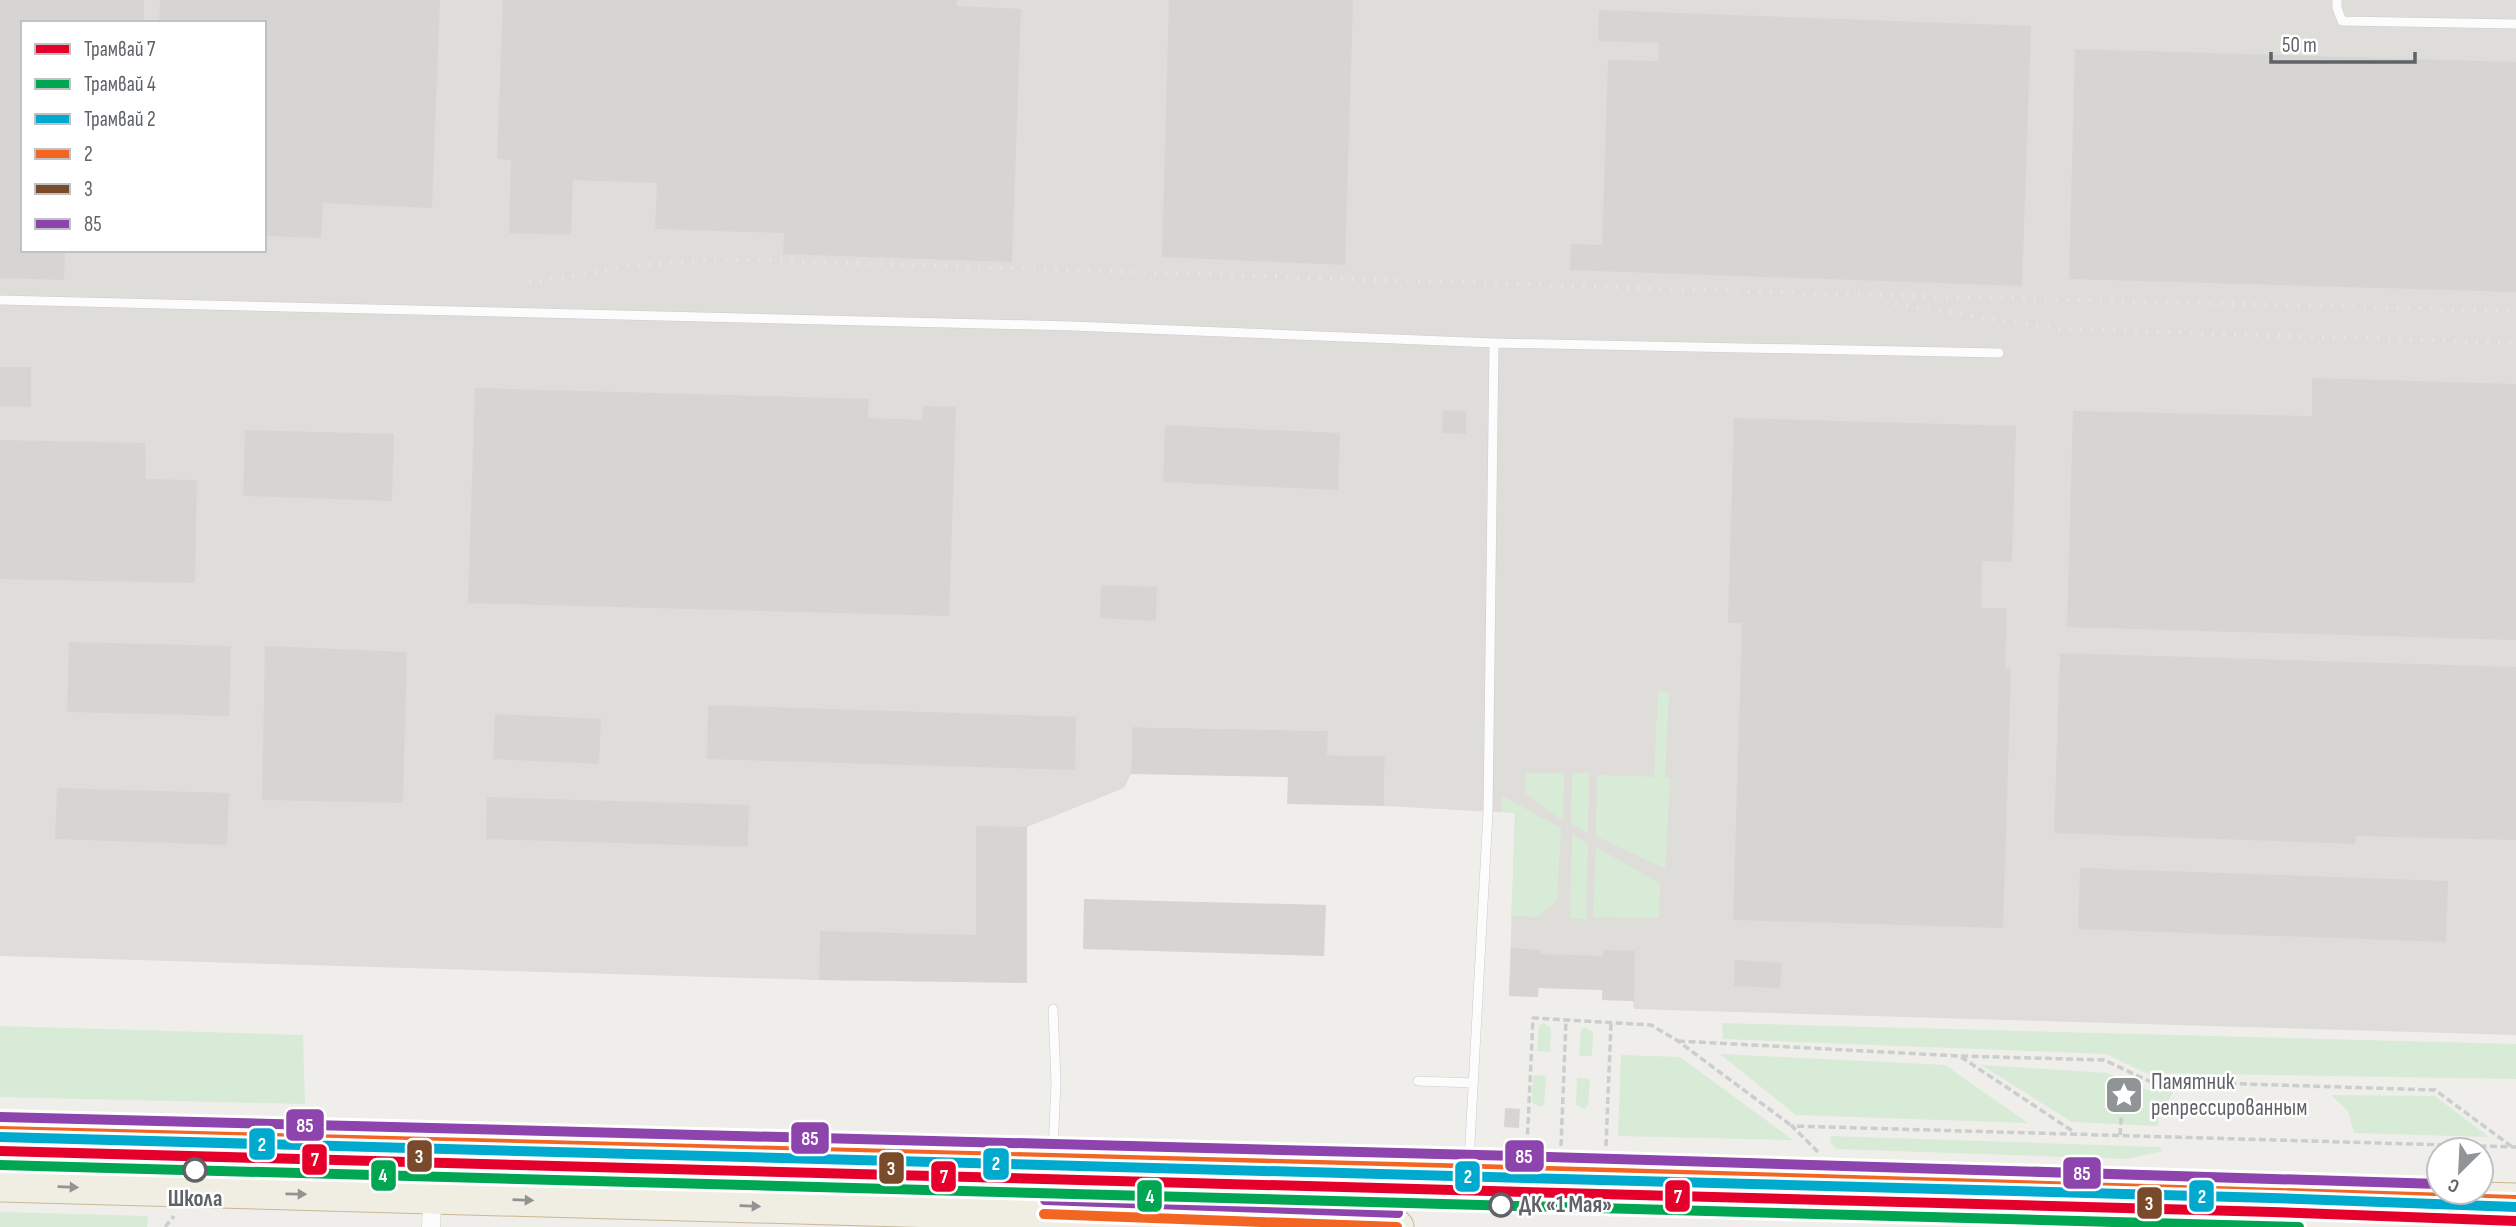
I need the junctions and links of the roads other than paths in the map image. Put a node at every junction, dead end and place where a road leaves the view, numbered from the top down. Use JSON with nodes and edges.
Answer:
{"nodes":[{"id":1,"x":2337,"y":0,"type":"edge"},
{"id":2,"x":2516,"y":24,"type":"edge"},
{"id":3,"x":0,"y":300,"type":"edge"},
{"id":4,"x":1494,"y":343,"type":"junction"},
{"id":5,"x":1999,"y":354,"type":"dead end"},
{"id":6,"x":1054,"y":1009,"type":"dead end"},
{"id":7,"x":1418,"y":1081,"type":"dead end"},
{"id":8,"x":1473,"y":1083,"type":"junction"},
{"id":9,"x":0,"y":1131,"type":"edge"},
{"id":10,"x":435,"y":1143,"type":"junction"},
{"id":11,"x":1053,"y":1158,"type":"junction"},
{"id":12,"x":1468,"y":1170,"type":"junction"},
{"id":13,"x":0,"y":1185,"type":"edge"},
{"id":14,"x":2516,"y":1200,"type":"edge"},
{"id":15,"x":432,"y":1212,"type":"edge"},
{"id":16,"x":1047,"y":1221,"type":"edge"},
{"id":17,"x":1397,"y":1227,"type":"edge"}],
"edges":[{"from":1,"to":2,"type":"lane"},
{"from":3,"to":4,"type":"lane"},
{"from":4,"to":5,"type":"lane"},
{"from":4,"to":8,"type":"lane"},
{"from":6,"to":11,"type":"lane"},
{"from":7,"to":8,"type":"lane"},
{"from":8,"to":12,"type":"lane"},
{"from":9,"to":10,"type":"highway"},
{"from":10,"to":11,"type":"highway"},
{"from":10,"to":15,"type":"street"},
{"from":11,"to":12,"type":"highway"},
{"from":11,"to":16,"type":"lane"},
{"from":12,"to":14,"type":"highway"},
{"from":13,"to":15,"type":"highway","one_way":true},
{"from":15,"to":16,"type":"highway","one_way":true},
{"from":16,"to":17,"type":"highway"}]}
